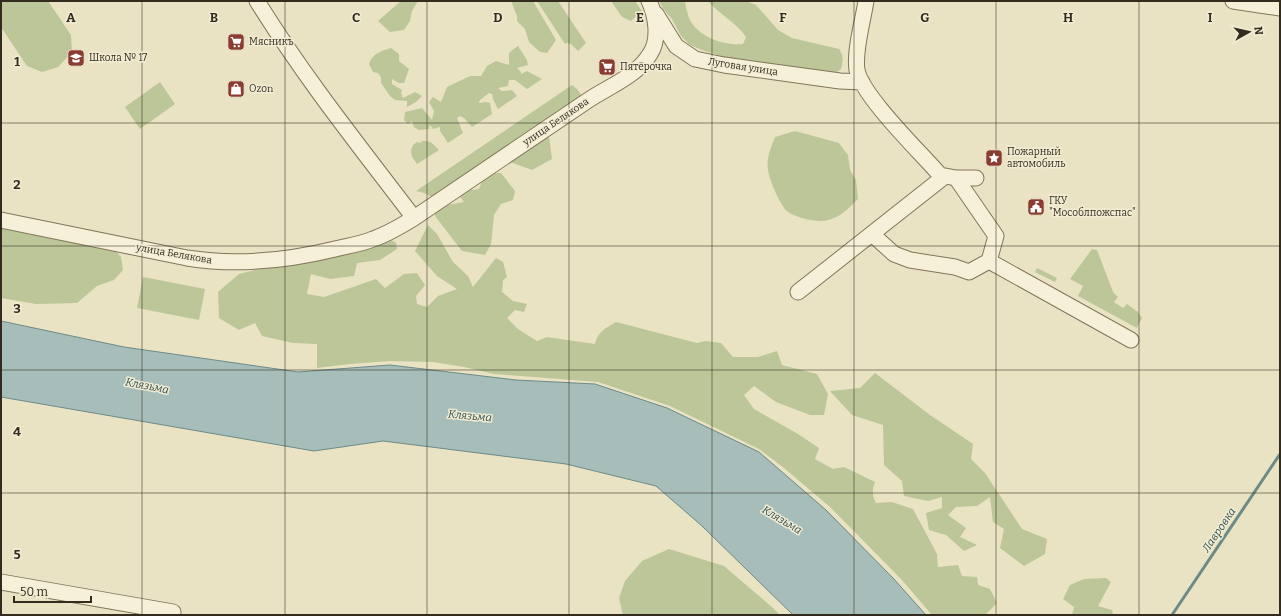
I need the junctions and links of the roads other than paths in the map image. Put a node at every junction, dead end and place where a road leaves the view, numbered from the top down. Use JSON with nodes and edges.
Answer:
{"nodes":[{"id":1,"x":257,"y":1,"type":"edge"},
{"id":2,"x":866,"y":1,"type":"edge"},
{"id":3,"x":1233,"y":1,"type":"edge"},
{"id":4,"x":650,"y":3,"type":"edge"},
{"id":5,"x":1280,"y":8,"type":"edge"},
{"id":6,"x":862,"y":82,"type":"junction"},
{"id":7,"x":951,"y":177,"type":"junction"},
{"id":8,"x":976,"y":178,"type":"dead end"},
{"id":9,"x":414,"y":218,"type":"junction"},
{"id":10,"x":1,"y":220,"type":"edge"},
{"id":11,"x":872,"y":234,"type":"junction"},
{"id":12,"x":989,"y":261,"type":"junction"},
{"id":13,"x":798,"y":292,"type":"dead end"},
{"id":14,"x":1131,"y":340,"type":"dead end"},
{"id":15,"x":1,"y":582,"type":"edge"},
{"id":16,"x":172,"y":612,"type":"dead end"}],
"edges":[{"from":1,"to":9,"type":"street"},
{"from":2,"to":6,"type":"street"},
{"from":3,"to":5,"type":"street"},
{"from":4,"to":6,"type":"street","name":"Луговая улица"},
{"from":4,"to":9,"type":"street","name":"улица Белякова"},
{"from":6,"to":7,"type":"street"},
{"from":7,"to":8,"type":"street"},
{"from":7,"to":11,"type":"street"},
{"from":7,"to":12,"type":"street"},
{"from":9,"to":10,"type":"street","name":"улица Белякова"},
{"from":11,"to":12,"type":"street"},
{"from":11,"to":13,"type":"street"},
{"from":12,"to":14,"type":"street"},
{"from":15,"to":16,"type":"street"}]}
